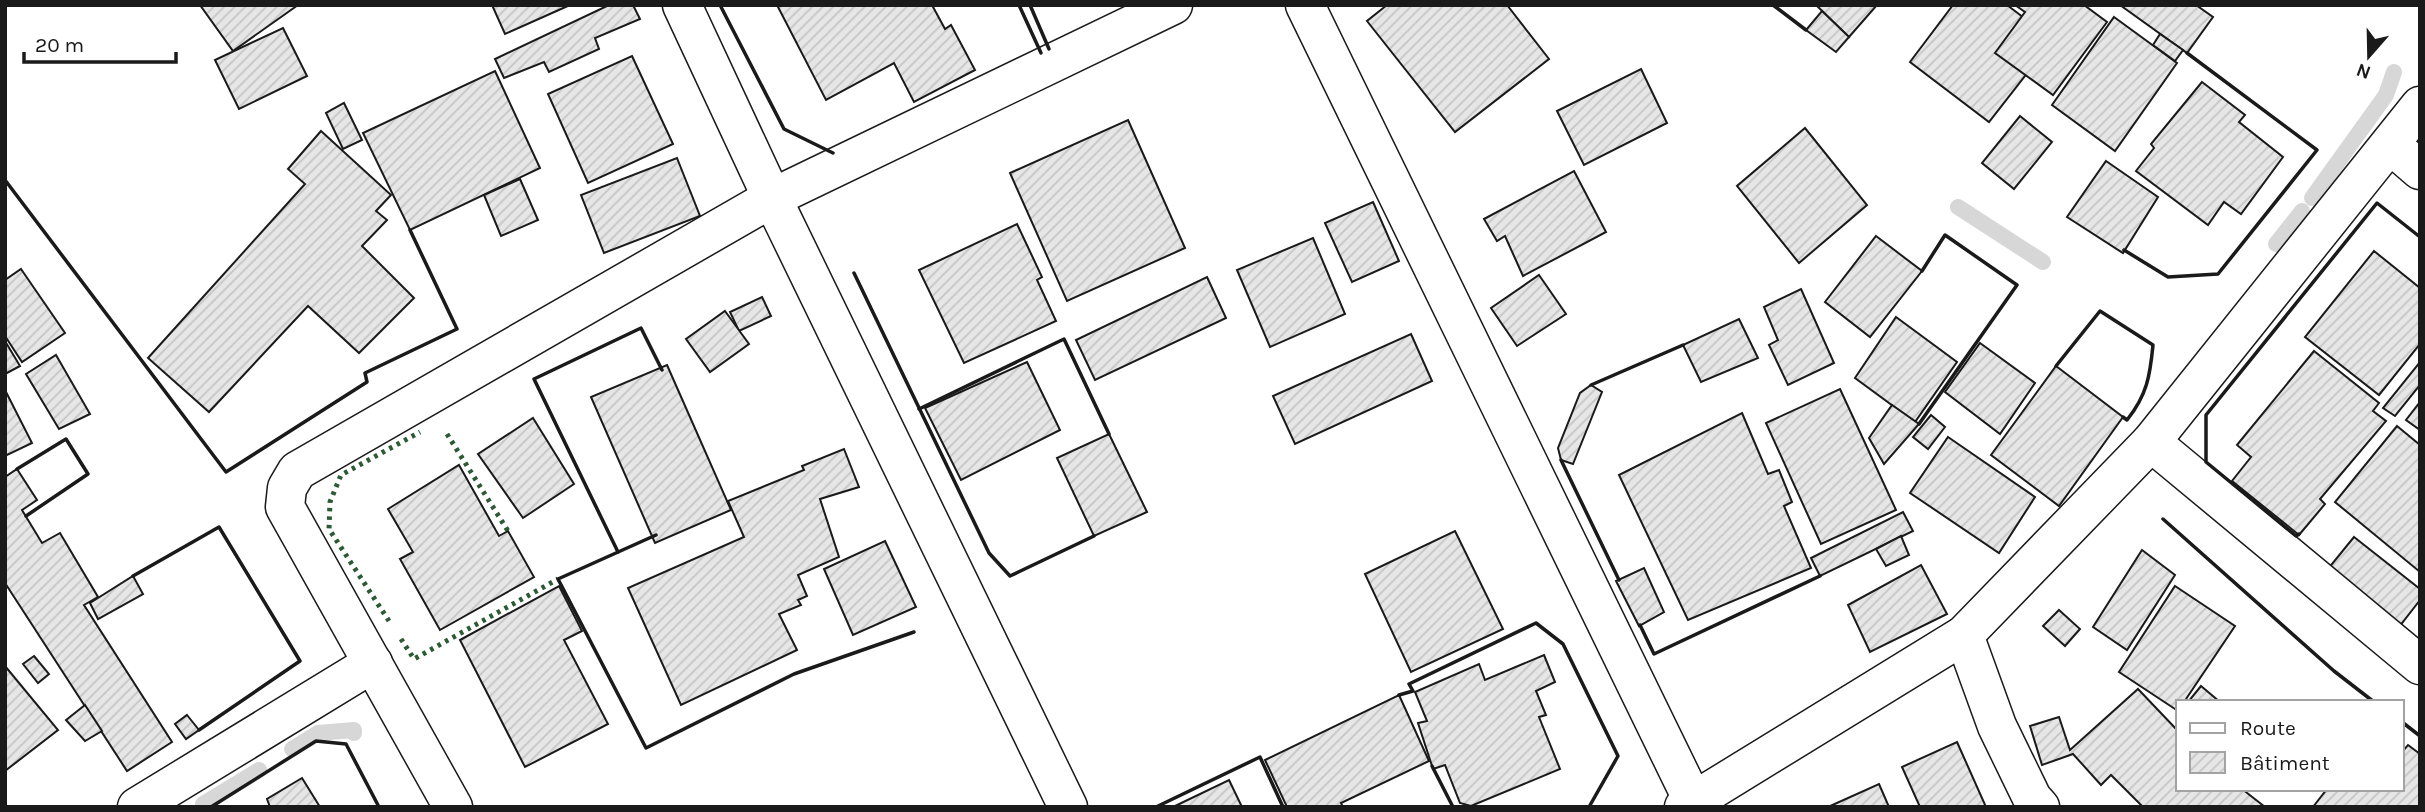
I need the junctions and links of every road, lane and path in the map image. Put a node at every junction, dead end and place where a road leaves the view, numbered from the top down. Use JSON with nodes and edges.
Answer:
{"nodes":[{"id":1,"x":682,"y":5,"type":"edge"},
{"id":2,"x":1173,"y":5,"type":"edge"},
{"id":3,"x":1305,"y":5,"type":"edge"},
{"id":4,"x":2420,"y":106,"type":"edge"},
{"id":5,"x":2391,"y":145,"type":"junction"},
{"id":6,"x":2420,"y":170,"type":"edge"},
{"id":7,"x":772,"y":198,"type":"junction"},
{"id":8,"x":2151,"y":442,"type":"junction"},
{"id":9,"x":1964,"y":635,"type":"junction"},
{"id":10,"x":373,"y":663,"type":"junction"},
{"id":11,"x":2420,"y":665,"type":"edge"},
{"id":12,"x":1691,"y":805,"type":"edge"},
{"id":13,"x":136,"y":807,"type":"edge"},
{"id":14,"x":453,"y":807,"type":"edge"},
{"id":15,"x":1068,"y":807,"type":"edge"},
{"id":16,"x":2039,"y":807,"type":"edge"}],
"edges":[{"from":1,"to":7,"type":"street"},
{"from":2,"to":7,"type":"street"},
{"from":3,"to":12,"type":"street"},
{"from":4,"to":5,"type":"street"},
{"from":5,"to":6,"type":"street"},
{"from":5,"to":8,"type":"street"},
{"from":7,"to":10,"type":"street"},
{"from":7,"to":15,"type":"street"},
{"from":8,"to":9,"type":"street"},
{"from":8,"to":11,"type":"street"},
{"from":9,"to":12,"type":"street"},
{"from":9,"to":16,"type":"street"},
{"from":10,"to":13,"type":"street"},
{"from":10,"to":14,"type":"street"}]}
